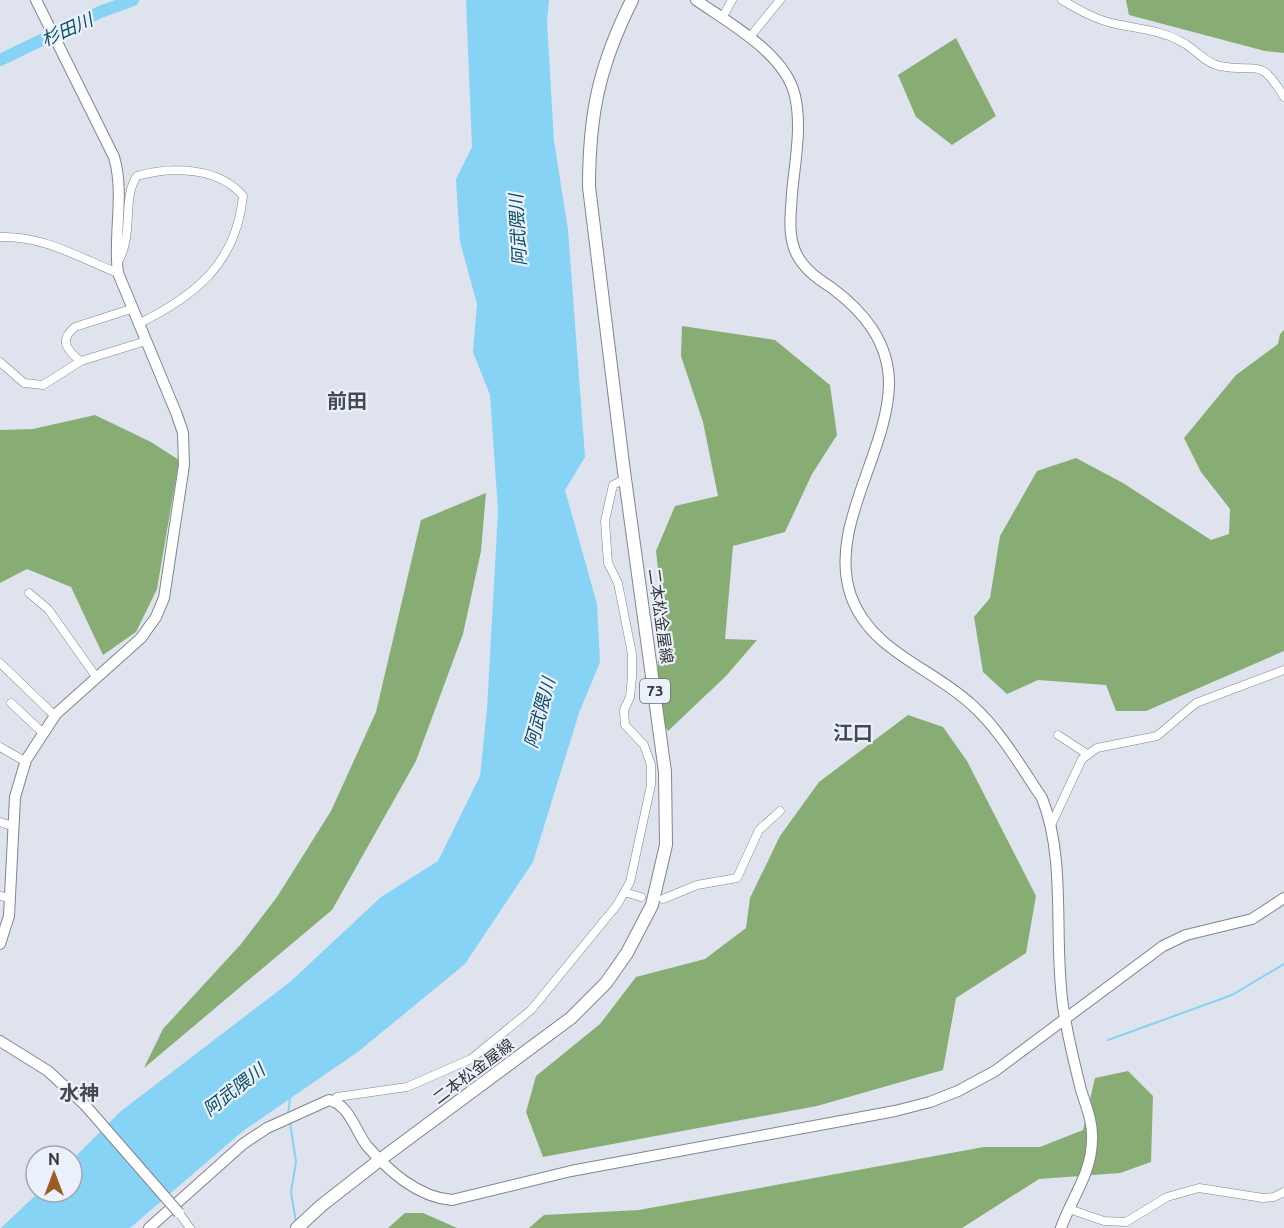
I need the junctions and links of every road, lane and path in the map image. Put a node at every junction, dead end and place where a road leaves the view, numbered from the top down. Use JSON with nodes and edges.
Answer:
{"nodes":[{"id":1,"x":36,"y":0,"type":"edge"},
{"id":2,"x":632,"y":0,"type":"edge"},
{"id":3,"x":696,"y":0,"type":"edge"},
{"id":4,"x":732,"y":0,"type":"edge"},
{"id":5,"x":780,"y":0,"type":"edge"},
{"id":6,"x":1062,"y":0,"type":"edge"},
{"id":7,"x":722,"y":18,"type":"junction"},
{"id":8,"x":749,"y":38,"type":"junction"},
{"id":9,"x":1284,"y":97,"type":"edge"},
{"id":10,"x":0,"y":237,"type":"edge"},
{"id":11,"x":117,"y":268,"type":"junction"},
{"id":12,"x":131,"y":309,"type":"junction"},
{"id":13,"x":138,"y":324,"type":"junction"},
{"id":14,"x":146,"y":341,"type":"junction"},
{"id":15,"x":80,"y":361,"type":"junction"},
{"id":16,"x":0,"y":362,"type":"edge"},
{"id":17,"x":625,"y":479,"type":"junction"},
{"id":18,"x":29,"y":594,"type":"dead end"},
{"id":19,"x":0,"y":663,"type":"edge"},
{"id":20,"x":1284,"y":670,"type":"edge"},
{"id":21,"x":97,"y":678,"type":"junction"},
{"id":22,"x":11,"y":703,"type":"dead end"},
{"id":23,"x":55,"y":716,"type":"junction"},
{"id":24,"x":43,"y":733,"type":"junction"},
{"id":25,"x":1058,"y":735,"type":"dead end"},
{"id":26,"x":0,"y":747,"type":"edge"},
{"id":27,"x":1087,"y":754,"type":"junction"},
{"id":28,"x":26,"y":762,"type":"junction"},
{"id":29,"x":780,"y":811,"type":"dead end"},
{"id":30,"x":0,"y":822,"type":"edge"},
{"id":31,"x":1051,"y":825,"type":"junction"},
{"id":32,"x":12,"y":826,"type":"junction"},
{"id":33,"x":624,"y":892,"type":"junction"},
{"id":34,"x":5,"y":897,"type":"edge"},
{"id":35,"x":641,"y":897,"type":"dead end"},
{"id":36,"x":1284,"y":897,"type":"edge"},
{"id":37,"x":663,"y":899,"type":"dead end"},
{"id":38,"x":0,"y":944,"type":"edge"},
{"id":39,"x":1065,"y":1018,"type":"junction"},
{"id":40,"x":0,"y":1041,"type":"edge"},
{"id":41,"x":333,"y":1101,"type":"junction"},
{"id":42,"x":381,"y":1159,"type":"junction"},
{"id":43,"x":1284,"y":1192,"type":"edge"},
{"id":44,"x":1069,"y":1209,"type":"junction"},
{"id":45,"x":179,"y":1213,"type":"joint"},
{"id":46,"x":149,"y":1228,"type":"edge"},
{"id":47,"x":190,"y":1228,"type":"edge"},
{"id":48,"x":297,"y":1228,"type":"edge"},
{"id":49,"x":1061,"y":1228,"type":"edge"}],
"edges":[{"from":1,"to":11,"type":"street"},
{"from":2,"to":17,"type":"main road","name":"二本松金屋線","number":"73"},
{"from":3,"to":7,"type":"street"},
{"from":4,"to":7,"type":"street"},
{"from":5,"to":8,"type":"street"},
{"from":6,"to":9,"type":"street"},
{"from":7,"to":8,"type":"street"},
{"from":8,"to":31,"type":"street"},
{"from":10,"to":11,"type":"street"},
{"from":11,"to":12,"type":"street"},
{"from":11,"to":13,"type":"street"},
{"from":12,"to":13,"type":"street"},
{"from":12,"to":15,"type":"street"},
{"from":13,"to":14,"type":"street"},
{"from":14,"to":15,"type":"street"},
{"from":14,"to":21,"type":"street"},
{"from":15,"to":16,"type":"street"},
{"from":17,"to":33,"type":"street"},
{"from":17,"to":42,"type":"main road","name":"二本松金屋線","number":"73"},
{"from":18,"to":21,"type":"street"},
{"from":19,"to":23,"type":"street"},
{"from":20,"to":27,"type":"street"},
{"from":21,"to":23,"type":"street"},
{"from":22,"to":24,"type":"street"},
{"from":23,"to":24,"type":"street"},
{"from":24,"to":28,"type":"street"},
{"from":25,"to":27,"type":"street"},
{"from":26,"to":28,"type":"street"},
{"from":27,"to":31,"type":"street"},
{"from":28,"to":32,"type":"street"},
{"from":29,"to":37,"type":"street"},
{"from":30,"to":32,"type":"street"},
{"from":31,"to":39,"type":"street"},
{"from":32,"to":34,"type":"street"},
{"from":33,"to":35,"type":"street"},
{"from":33,"to":41,"type":"street"},
{"from":34,"to":38,"type":"street"},
{"from":36,"to":39,"type":"street"},
{"from":39,"to":42,"type":"street"},
{"from":39,"to":44,"type":"street"},
{"from":40,"to":45,"type":"street","bridge":true},
{"from":41,"to":42,"type":"street"},
{"from":41,"to":46,"type":"street"},
{"from":42,"to":48,"type":"main road","name":"二本松金屋線","number":"73"},
{"from":43,"to":44,"type":"street"},
{"from":44,"to":49,"type":"street"},
{"from":45,"to":47,"type":"street"}]}
